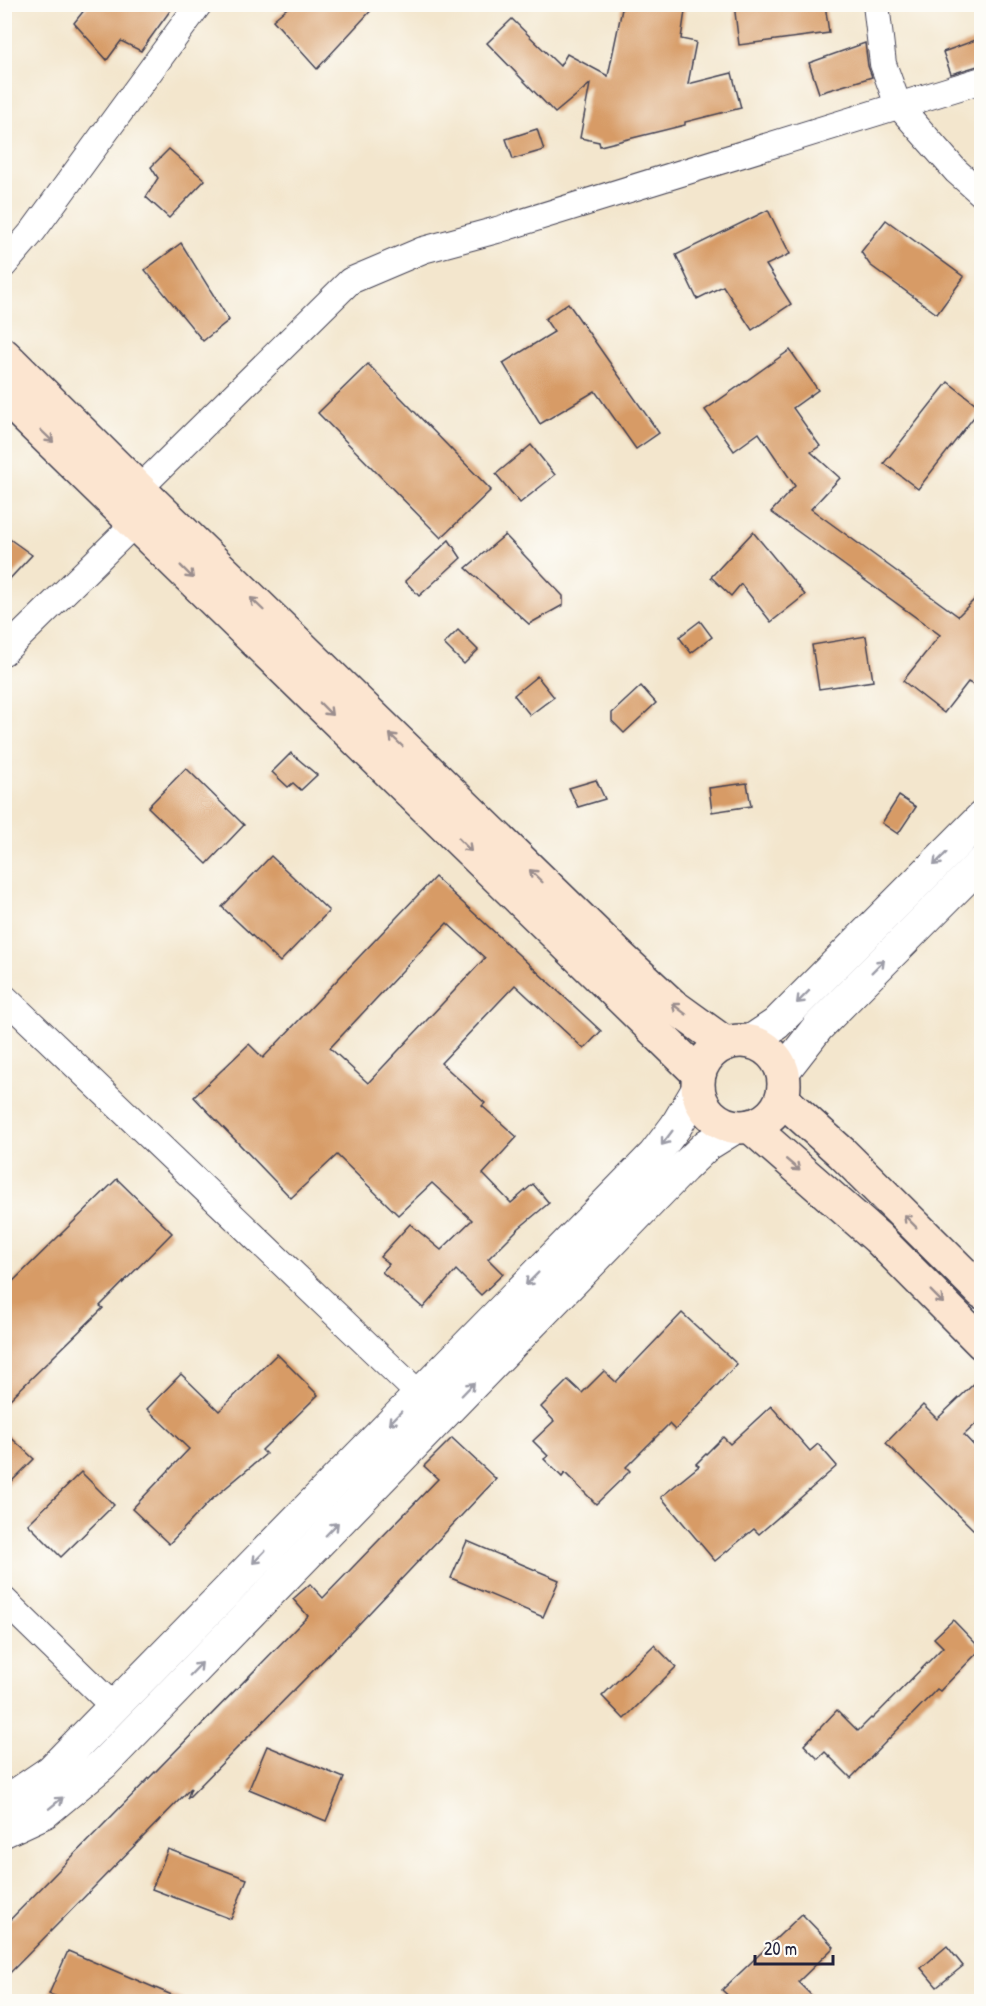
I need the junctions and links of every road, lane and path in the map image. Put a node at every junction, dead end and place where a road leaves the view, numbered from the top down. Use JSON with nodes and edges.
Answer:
{"nodes":[{"id":1,"x":199,"y":4,"type":"edge"},
{"id":2,"x":876,"y":4,"type":"edge"},
{"id":3,"x":981,"y":80,"type":"edge"},
{"id":4,"x":898,"y":105,"type":"junction"},
{"id":5,"x":981,"y":194,"type":"edge"},
{"id":6,"x":4,"y":265,"type":"edge"},
{"id":7,"x":4,"y":355,"type":"edge"},
{"id":8,"x":4,"y":396,"type":"edge"},
{"id":9,"x":139,"y":489,"type":"junction"},
{"id":10,"x":136,"y":522,"type":"junction"},
{"id":11,"x":4,"y":652,"type":"edge"},
{"id":12,"x":981,"y":817,"type":"edge"},
{"id":13,"x":981,"y":862,"type":"edge"},
{"id":14,"x":4,"y":997,"type":"edge"},
{"id":15,"x":737,"y":1043,"type":"junction"},
{"id":16,"x":699,"y":1082,"type":"junction"},
{"id":17,"x":782,"y":1085,"type":"junction"},
{"id":18,"x":743,"y":1126,"type":"junction"},
{"id":19,"x":981,"y":1292,"type":"edge"},
{"id":20,"x":981,"y":1343,"type":"edge"},
{"id":21,"x":419,"y":1394,"type":"junction"},
{"id":22,"x":4,"y":1600,"type":"edge"},
{"id":23,"x":113,"y":1706,"type":"junction"},
{"id":24,"x":4,"y":1803,"type":"edge"},
{"id":25,"x":4,"y":1831,"type":"edge"}],
"edges":[{"from":1,"to":6,"type":"street"},
{"from":2,"to":4,"type":"street"},
{"from":3,"to":4,"type":"street"},
{"from":4,"to":5,"type":"street"},
{"from":4,"to":9,"type":"street"},
{"from":7,"to":9,"type":"main road"},
{"from":8,"to":10,"type":"main road","one_way":true},
{"from":15,"to":9,"type":"main road","one_way":true},
{"from":10,"to":11,"type":"street"},
{"from":10,"to":16,"type":"main road","one_way":true},
{"from":12,"to":15,"type":"street","one_way":true},
{"from":17,"to":13,"type":"street","one_way":true},
{"from":14,"to":21,"type":"street"},
{"from":15,"to":16,"type":"main road"},
{"from":15,"to":17,"type":"main road"},
{"from":16,"to":18,"type":"main road"},
{"from":16,"to":21,"type":"street","one_way":true},
{"from":17,"to":18,"type":"main road"},
{"from":19,"to":17,"type":"main road","one_way":true},
{"from":18,"to":20,"type":"main road","one_way":true},
{"from":25,"to":18,"type":"street","one_way":true},
{"from":21,"to":23,"type":"street","one_way":true},
{"from":22,"to":23,"type":"street"},
{"from":23,"to":24,"type":"street"}]}
